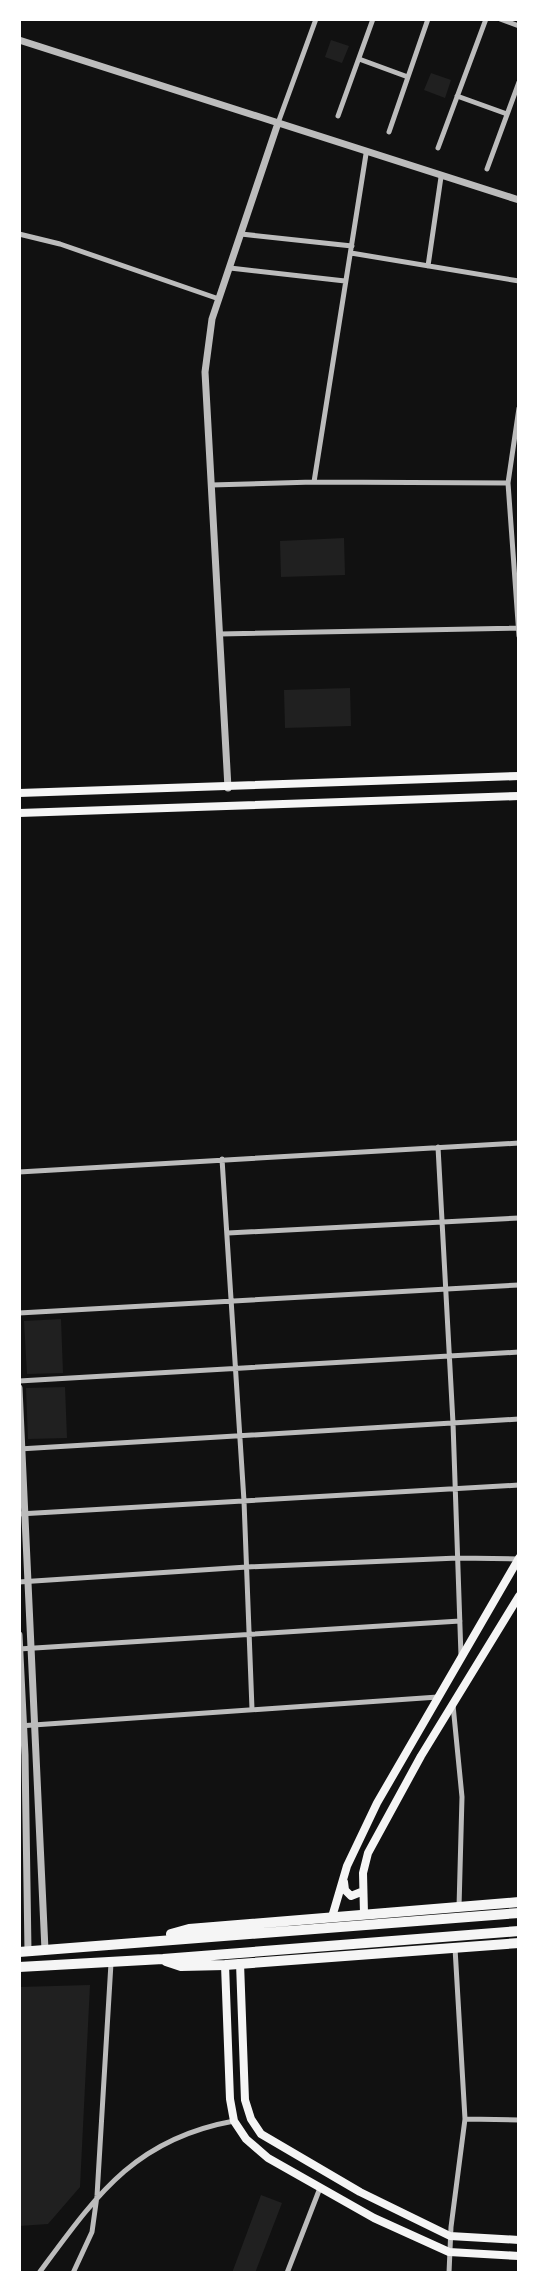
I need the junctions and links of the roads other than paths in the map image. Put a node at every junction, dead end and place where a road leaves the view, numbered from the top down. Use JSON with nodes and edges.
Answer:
{"nodes":[{"id":1,"x":316,"y":19,"type":"edge"},
{"id":2,"x":373,"y":19,"type":"edge"},
{"id":3,"x":428,"y":19,"type":"edge"},
{"id":4,"x":486,"y":19,"type":"edge"},
{"id":5,"x":500,"y":19,"type":"edge"},
{"id":6,"x":519,"y":26,"type":"edge"},
{"id":7,"x":19,"y":40,"type":"edge"},
{"id":8,"x":359,"y":59,"type":"junction"},
{"id":9,"x":408,"y":76,"type":"junction"},
{"id":10,"x":519,"y":82,"type":"edge"},
{"id":11,"x":457,"y":96,"type":"junction"},
{"id":12,"x":507,"y":114,"type":"junction"},
{"id":13,"x":338,"y":116,"type":"dead end"},
{"id":14,"x":278,"y":123,"type":"junction"},
{"id":15,"x":389,"y":132,"type":"dead end"},
{"id":16,"x":438,"y":148,"type":"dead end"},
{"id":17,"x":366,"y":154,"type":"junction"},
{"id":18,"x":487,"y":169,"type":"dead end"},
{"id":19,"x":441,"y":177,"type":"junction"},
{"id":20,"x":519,"y":200,"type":"edge"},
{"id":21,"x":19,"y":234,"type":"edge"},
{"id":22,"x":241,"y":234,"type":"junction"},
{"id":23,"x":352,"y":246,"type":"junction"},
{"id":24,"x":351,"y":253,"type":"junction"},
{"id":25,"x":428,"y":266,"type":"junction"},
{"id":26,"x":230,"y":268,"type":"junction"},
{"id":27,"x":345,"y":281,"type":"junction"},
{"id":28,"x":519,"y":281,"type":"edge"},
{"id":29,"x":219,"y":299,"type":"junction"},
{"id":30,"x":519,"y":408,"type":"edge"},
{"id":31,"x":314,"y":482,"type":"junction"},
{"id":32,"x":508,"y":483,"type":"junction"},
{"id":33,"x":210,"y":485,"type":"junction"},
{"id":34,"x":516,"y":568,"type":"edge"},
{"id":35,"x":518,"y":628,"type":"edge"},
{"id":36,"x":220,"y":634,"type":"junction"},
{"id":37,"x":519,"y":636,"type":"edge"},
{"id":38,"x":519,"y":776,"type":"edge"},
{"id":39,"x":228,"y":788,"type":"junction"},
{"id":40,"x":19,"y":793,"type":"edge"},
{"id":41,"x":519,"y":796,"type":"edge"},
{"id":42,"x":19,"y":813,"type":"edge"},
{"id":43,"x":519,"y":1143,"type":"edge"},
{"id":44,"x":438,"y":1147,"type":"junction"},
{"id":45,"x":222,"y":1159,"type":"junction"},
{"id":46,"x":19,"y":1172,"type":"edge"},
{"id":47,"x":519,"y":1218,"type":"edge"},
{"id":48,"x":444,"y":1222,"type":"junction"},
{"id":49,"x":228,"y":1233,"type":"junction"},
{"id":50,"x":519,"y":1285,"type":"edge"},
{"id":51,"x":447,"y":1289,"type":"junction"},
{"id":52,"x":231,"y":1302,"type":"junction"},
{"id":53,"x":19,"y":1313,"type":"edge"},
{"id":54,"x":519,"y":1352,"type":"edge"},
{"id":55,"x":450,"y":1356,"type":"junction"},
{"id":56,"x":234,"y":1368,"type":"junction"},
{"id":57,"x":19,"y":1381,"type":"edge"},
{"id":58,"x":19,"y":1388,"type":"edge"},
{"id":59,"x":519,"y":1419,"type":"edge"},
{"id":60,"x":453,"y":1423,"type":"junction"},
{"id":61,"x":239,"y":1436,"type":"junction"},
{"id":62,"x":21,"y":1449,"type":"edge"},
{"id":63,"x":519,"y":1485,"type":"edge"},
{"id":64,"x":455,"y":1488,"type":"junction"},
{"id":65,"x":244,"y":1501,"type":"junction"},
{"id":66,"x":23,"y":1514,"type":"edge"},
{"id":67,"x":457,"y":1558,"type":"junction"},
{"id":68,"x":518,"y":1558,"type":"edge"},
{"id":69,"x":247,"y":1566,"type":"junction"},
{"id":70,"x":30,"y":1581,"type":"junction"},
{"id":71,"x":19,"y":1582,"type":"edge"},
{"id":72,"x":519,"y":1597,"type":"edge"},
{"id":73,"x":460,"y":1621,"type":"junction"},
{"id":74,"x":250,"y":1634,"type":"junction"},
{"id":75,"x":19,"y":1635,"type":"edge"},
{"id":76,"x":32,"y":1647,"type":"junction"},
{"id":77,"x":20,"y":1649,"type":"edge"},
{"id":78,"x":461,"y":1659,"type":"junction"},
{"id":79,"x":438,"y":1697,"type":"junction"},
{"id":80,"x":453,"y":1705,"type":"junction"},
{"id":81,"x":252,"y":1709,"type":"junction"},
{"id":82,"x":36,"y":1724,"type":"junction"},
{"id":83,"x":21,"y":1726,"type":"edge"},
{"id":84,"x":344,"y":1879,"type":"junction"},
{"id":85,"x":361,"y":1892,"type":"junction"},
{"id":86,"x":519,"y":1902,"type":"edge"},
{"id":87,"x":459,"y":1907,"type":"junction"},
{"id":88,"x":519,"y":1913,"type":"edge"},
{"id":89,"x":364,"y":1914,"type":"junction"},
{"id":90,"x":332,"y":1917,"type":"junction"},
{"id":91,"x":519,"y":1931,"type":"edge"},
{"id":92,"x":157,"y":1939,"type":"junction"},
{"id":93,"x":519,"y":1943,"type":"edge"},
{"id":94,"x":455,"y":1948,"type":"junction"},
{"id":95,"x":45,"y":1950,"type":"junction"},
{"id":96,"x":24,"y":1952,"type":"edge"},
{"id":97,"x":163,"y":1959,"type":"junction"},
{"id":98,"x":111,"y":1961,"type":"junction"},
{"id":99,"x":240,"y":1963,"type":"junction"},
{"id":100,"x":225,"y":1965,"type":"junction"},
{"id":101,"x":19,"y":1968,"type":"edge"},
{"id":102,"x":465,"y":2119,"type":"junction"},
{"id":103,"x":519,"y":2120,"type":"edge"},
{"id":104,"x":234,"y":2121,"type":"junction"},
{"id":105,"x":320,"y":2188,"type":"junction"},
{"id":106,"x":97,"y":2196,"type":"junction"},
{"id":107,"x":450,"y":2236,"type":"junction"},
{"id":108,"x":519,"y":2240,"type":"edge"},
{"id":109,"x":449,"y":2252,"type":"junction"},
{"id":110,"x":519,"y":2256,"type":"edge"},
{"id":111,"x":39,"y":2273,"type":"edge"},
{"id":112,"x":73,"y":2273,"type":"edge"},
{"id":113,"x":287,"y":2273,"type":"edge"},
{"id":114,"x":449,"y":2273,"type":"edge"}],
"edges":[{"from":1,"to":14,"type":"street"},
{"from":2,"to":8,"type":"street"},
{"from":3,"to":9,"type":"street"},
{"from":4,"to":11,"type":"street"},
{"from":5,"to":6,"type":"street"},
{"from":7,"to":14,"type":"street"},
{"from":8,"to":9,"type":"street"},
{"from":8,"to":13,"type":"street"},
{"from":9,"to":15,"type":"street"},
{"from":10,"to":12,"type":"street"},
{"from":11,"to":12,"type":"street"},
{"from":11,"to":16,"type":"street"},
{"from":12,"to":18,"type":"street"},
{"from":14,"to":17,"type":"street"},
{"from":14,"to":22,"type":"street"},
{"from":17,"to":19,"type":"street"},
{"from":17,"to":23,"type":"street"},
{"from":19,"to":20,"type":"street"},
{"from":19,"to":25,"type":"street"},
{"from":21,"to":29,"type":"street"},
{"from":22,"to":23,"type":"street"},
{"from":22,"to":26,"type":"street"},
{"from":23,"to":24,"type":"street"},
{"from":24,"to":25,"type":"street"},
{"from":24,"to":27,"type":"street"},
{"from":25,"to":28,"type":"street"},
{"from":26,"to":27,"type":"street"},
{"from":26,"to":29,"type":"street"},
{"from":27,"to":31,"type":"street"},
{"from":29,"to":33,"type":"street"},
{"from":30,"to":32,"type":"street"},
{"from":31,"to":32,"type":"street"},
{"from":31,"to":33,"type":"street"},
{"from":32,"to":34,"type":"street"},
{"from":33,"to":36,"type":"street"},
{"from":34,"to":35,"type":"street"},
{"from":35,"to":36,"type":"street"},
{"from":35,"to":37,"type":"street"},
{"from":36,"to":39,"type":"street"},
{"from":38,"to":39,"type":"main road"},
{"from":39,"to":40,"type":"main road"},
{"from":41,"to":42,"type":"main road"},
{"from":43,"to":44,"type":"street"},
{"from":44,"to":45,"type":"street"},
{"from":44,"to":48,"type":"street"},
{"from":45,"to":46,"type":"street"},
{"from":45,"to":49,"type":"street"},
{"from":47,"to":48,"type":"street"},
{"from":48,"to":49,"type":"street"},
{"from":48,"to":51,"type":"street"},
{"from":49,"to":52,"type":"street"},
{"from":50,"to":51,"type":"street"},
{"from":51,"to":52,"type":"street"},
{"from":51,"to":55,"type":"street"},
{"from":52,"to":53,"type":"street"},
{"from":52,"to":56,"type":"street"},
{"from":54,"to":55,"type":"street"},
{"from":55,"to":56,"type":"street"},
{"from":55,"to":60,"type":"street"},
{"from":56,"to":57,"type":"street"},
{"from":56,"to":61,"type":"street"},
{"from":58,"to":62,"type":"street"},
{"from":59,"to":60,"type":"street"},
{"from":60,"to":61,"type":"street"},
{"from":60,"to":64,"type":"street"},
{"from":61,"to":62,"type":"street"},
{"from":61,"to":65,"type":"street"},
{"from":62,"to":66,"type":"street"},
{"from":63,"to":64,"type":"street"},
{"from":64,"to":65,"type":"street"},
{"from":64,"to":67,"type":"street"},
{"from":65,"to":66,"type":"street"},
{"from":65,"to":69,"type":"street"},
{"from":66,"to":70,"type":"street"},
{"from":67,"to":68,"type":"street"},
{"from":67,"to":69,"type":"street"},
{"from":67,"to":73,"type":"street"},
{"from":68,"to":78,"type":"main road"},
{"from":69,"to":70,"type":"street"},
{"from":69,"to":74,"type":"street"},
{"from":70,"to":71,"type":"street"},
{"from":70,"to":76,"type":"street"},
{"from":72,"to":80,"type":"main road"},
{"from":73,"to":74,"type":"street"},
{"from":73,"to":78,"type":"street"},
{"from":74,"to":76,"type":"street"},
{"from":74,"to":81,"type":"street"},
{"from":75,"to":77,"type":"street"},
{"from":76,"to":77,"type":"street"},
{"from":76,"to":82,"type":"street"},
{"from":77,"to":83,"type":"street"},
{"from":78,"to":79,"type":"main road"},
{"from":79,"to":81,"type":"street"},
{"from":79,"to":84,"type":"main road"},
{"from":80,"to":85,"type":"main road"},
{"from":80,"to":87,"type":"street"},
{"from":81,"to":82,"type":"street"},
{"from":82,"to":83,"type":"street"},
{"from":82,"to":95,"type":"street"},
{"from":83,"to":96,"type":"street"},
{"from":84,"to":85,"type":"main road"},
{"from":84,"to":90,"type":"main road"},
{"from":85,"to":89,"type":"main road"},
{"from":86,"to":87,"type":"highway"},
{"from":87,"to":89,"type":"highway"},
{"from":88,"to":92,"type":"highway"},
{"from":89,"to":90,"type":"highway"},
{"from":90,"to":92,"type":"highway"},
{"from":91,"to":97,"type":"highway"},
{"from":92,"to":95,"type":"highway"},
{"from":93,"to":94,"type":"highway"},
{"from":94,"to":99,"type":"highway"},
{"from":94,"to":102,"type":"street"},
{"from":95,"to":96,"type":"highway"},
{"from":97,"to":98,"type":"highway"},
{"from":97,"to":100,"type":"highway"},
{"from":98,"to":101,"type":"highway"},
{"from":98,"to":106,"type":"street"},
{"from":99,"to":100,"type":"highway"},
{"from":99,"to":107,"type":"main road"},
{"from":100,"to":104,"type":"main road"},
{"from":102,"to":103,"type":"street"},
{"from":102,"to":107,"type":"street"},
{"from":104,"to":105,"type":"main road"},
{"from":104,"to":106,"type":"street"},
{"from":105,"to":109,"type":"main road"},
{"from":105,"to":113,"type":"street"},
{"from":106,"to":111,"type":"street"},
{"from":106,"to":112,"type":"street"},
{"from":107,"to":108,"type":"main road"},
{"from":107,"to":109,"type":"street"},
{"from":109,"to":110,"type":"main road"},
{"from":109,"to":114,"type":"street"}]}
